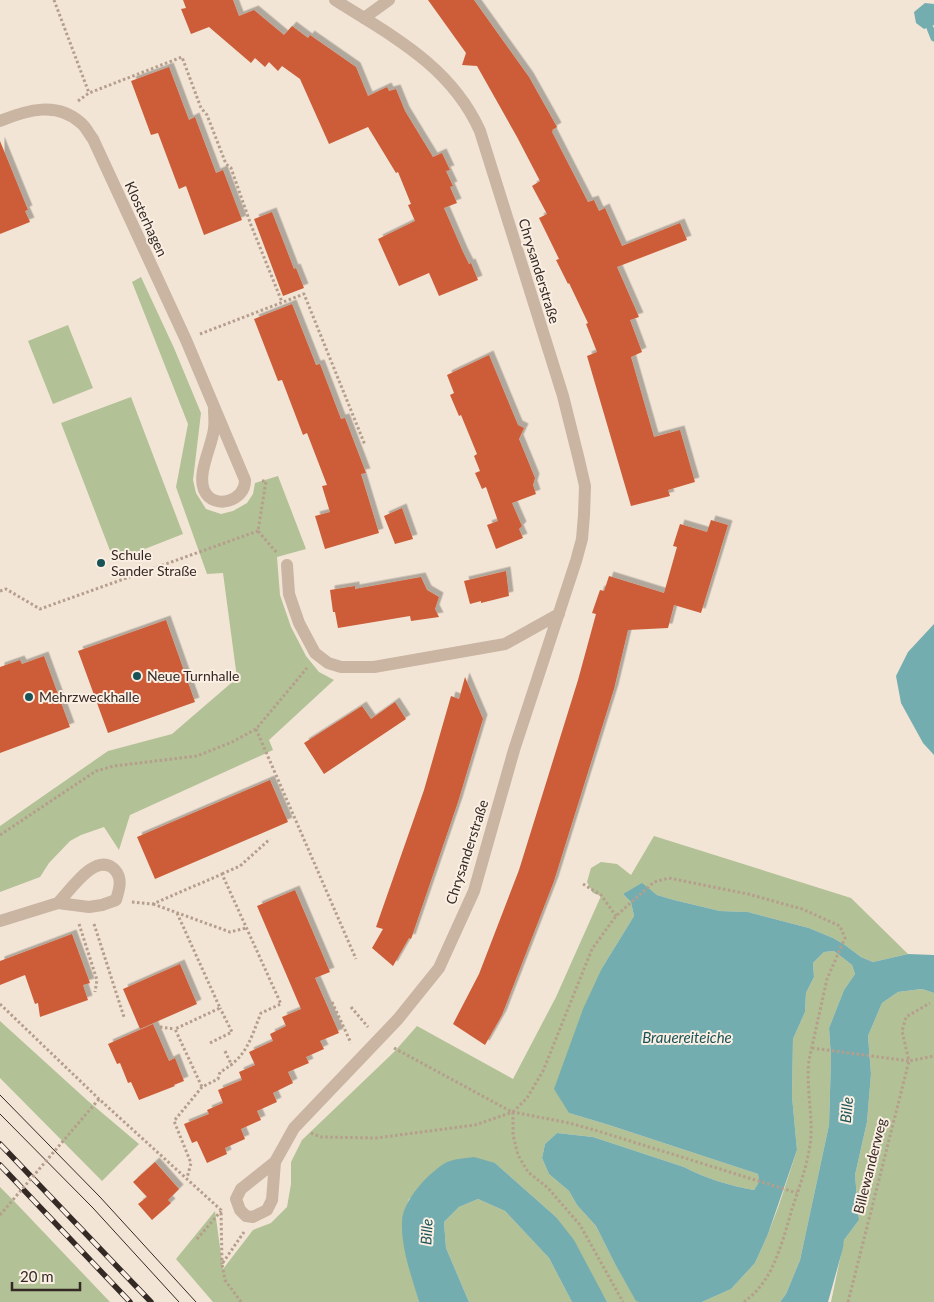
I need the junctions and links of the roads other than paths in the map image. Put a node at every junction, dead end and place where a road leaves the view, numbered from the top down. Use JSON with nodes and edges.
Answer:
{"nodes":[{"id":1,"x":335,"y":0,"type":"edge"},
{"id":2,"x":389,"y":0,"type":"edge"},
{"id":3,"x":364,"y":18,"type":"junction"},
{"id":4,"x":0,"y":121,"type":"edge"},
{"id":5,"x":214,"y":409,"type":"junction"},
{"id":6,"x":287,"y":565,"type":"road end"},
{"id":7,"x":559,"y":614,"type":"junction"},
{"id":8,"x":58,"y":903,"type":"junction"},
{"id":9,"x":0,"y":921,"type":"edge"},
{"id":10,"x":275,"y":1162,"type":"junction"}],
"edges":[{"from":1,"to":3,"type":"street","name":"Chrysanderstraße"},
{"from":2,"to":3,"type":"street"},
{"from":3,"to":7,"type":"street","name":"Chrysanderstraße"},
{"from":4,"to":5,"type":"street","name":"Klosterhagen"},
{"from":5,"to":5,"type":"street","name":"Klosterhagen"},
{"from":6,"to":7,"type":"street"},
{"from":7,"to":10,"type":"street","name":"Chrysanderstraße"},
{"from":8,"to":8,"type":"street"},
{"from":8,"to":9,"type":"street"},
{"from":10,"to":10,"type":"street","name":"Chrysanderstraße"}]}
